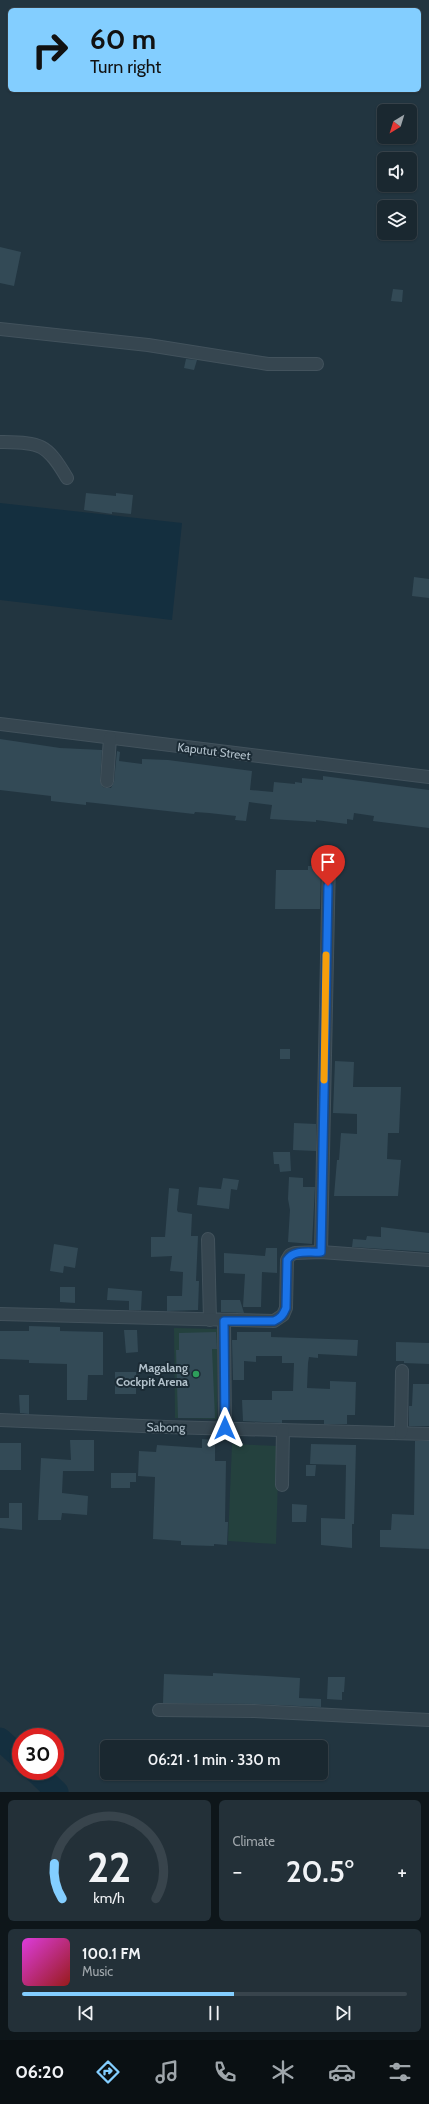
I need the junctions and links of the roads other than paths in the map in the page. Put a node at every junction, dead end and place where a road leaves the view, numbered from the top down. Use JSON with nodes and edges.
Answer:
{"nodes":[{"id":1,"x":0,"y":329,"type":"edge"},
{"id":2,"x":317,"y":364,"type":"dead end"},
{"id":3,"x":0,"y":442,"type":"edge"},
{"id":4,"x":67,"y":478,"type":"dead end"},
{"id":5,"x":0,"y":724,"type":"edge"},
{"id":6,"x":110,"y":738,"type":"junction"},
{"id":7,"x":429,"y":777,"type":"edge"},
{"id":8,"x":107,"y":781,"type":"dead end"},
{"id":9,"x":329,"y":859,"type":"dead end"},
{"id":10,"x":208,"y":1239,"type":"dead end"},
{"id":11,"x":321,"y":1252,"type":"junction"},
{"id":12,"x":429,"y":1260,"type":"edge"},
{"id":13,"x":0,"y":1314,"type":"edge"},
{"id":14,"x":210,"y":1320,"type":"junction"},
{"id":15,"x":224,"y":1321,"type":"junction"},
{"id":16,"x":402,"y":1371,"type":"dead end"},
{"id":17,"x":0,"y":1420,"type":"edge"},
{"id":18,"x":225,"y":1428,"type":"junction"},
{"id":19,"x":283,"y":1430,"type":"junction"},
{"id":20,"x":401,"y":1432,"type":"junction"},
{"id":21,"x":429,"y":1434,"type":"edge"},
{"id":22,"x":282,"y":1485,"type":"dead end"},
{"id":23,"x":159,"y":1710,"type":"dead end"},
{"id":24,"x":429,"y":1720,"type":"edge"}],
"edges":[{"from":1,"to":2,"type":"street"},
{"from":3,"to":4,"type":"street"},
{"from":5,"to":6,"type":"street","name":"Kaputut Street"},
{"from":6,"to":7,"type":"street","name":"Kaputut Street"},
{"from":6,"to":8,"type":"street"},
{"from":9,"to":11,"type":"street"},
{"from":10,"to":14,"type":"street"},
{"from":11,"to":12,"type":"street"},
{"from":11,"to":15,"type":"street"},
{"from":13,"to":14,"type":"street"},
{"from":14,"to":15,"type":"street"},
{"from":15,"to":18,"type":"street"},
{"from":16,"to":20,"type":"street"},
{"from":17,"to":18,"type":"street","name":"Sabong"},
{"from":18,"to":19,"type":"street","name":"Sabong"},
{"from":19,"to":20,"type":"street","name":"Sabong"},
{"from":19,"to":22,"type":"street"},
{"from":20,"to":21,"type":"street","name":"Sabong"},
{"from":23,"to":24,"type":"street"}]}
